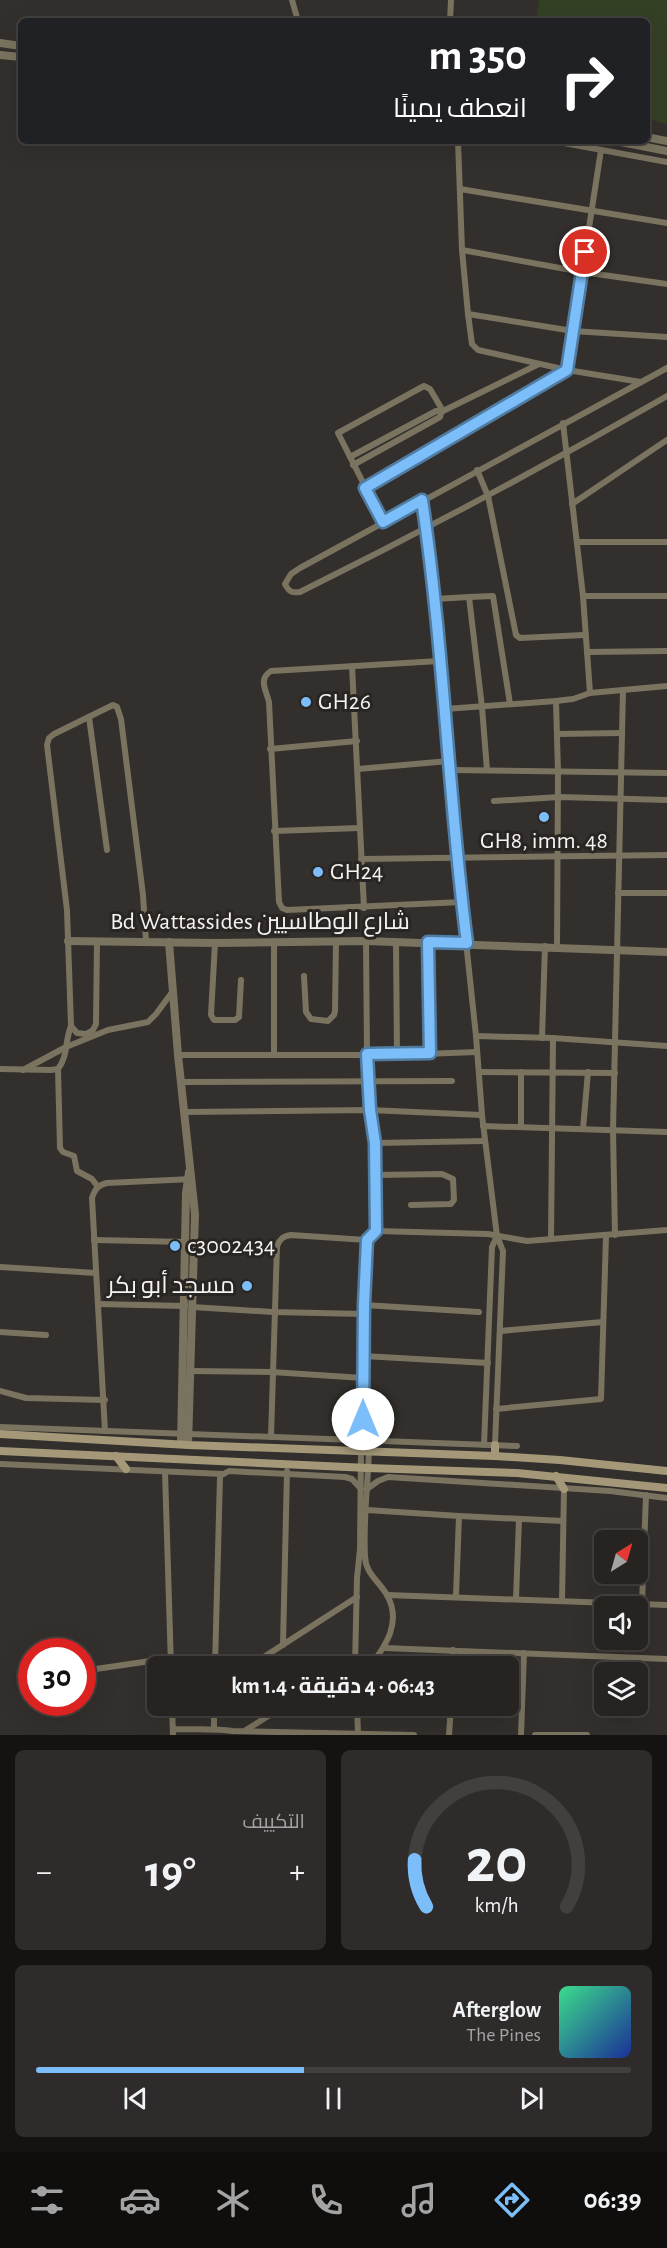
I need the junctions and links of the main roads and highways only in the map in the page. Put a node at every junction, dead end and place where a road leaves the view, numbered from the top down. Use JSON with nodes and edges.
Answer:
{"nodes":[{"id":1,"x":0,"y":1434,"type":"edge"},
{"id":2,"x":495,"y":1445,"type":"road end"},
{"id":3,"x":0,"y":1451,"type":"edge"},
{"id":4,"x":116,"y":1456,"type":"junction"},
{"id":5,"x":495,"y":1456,"type":"junction"},
{"id":6,"x":126,"y":1469,"type":"road end"},
{"id":7,"x":667,"y":1472,"type":"edge"},
{"id":8,"x":556,"y":1476,"type":"junction"},
{"id":9,"x":564,"y":1488,"type":"road end"},
{"id":10,"x":667,"y":1488,"type":"edge"}],
"edges":[{"from":1,"to":5,"type":"main road"},
{"from":2,"to":5,"type":"main road"},
{"from":3,"to":4,"type":"main road"},
{"from":4,"to":6,"type":"main road"},
{"from":4,"to":8,"type":"main road"},
{"from":5,"to":7,"type":"main road"},
{"from":8,"to":9,"type":"main road"},
{"from":8,"to":10,"type":"main road"}]}
